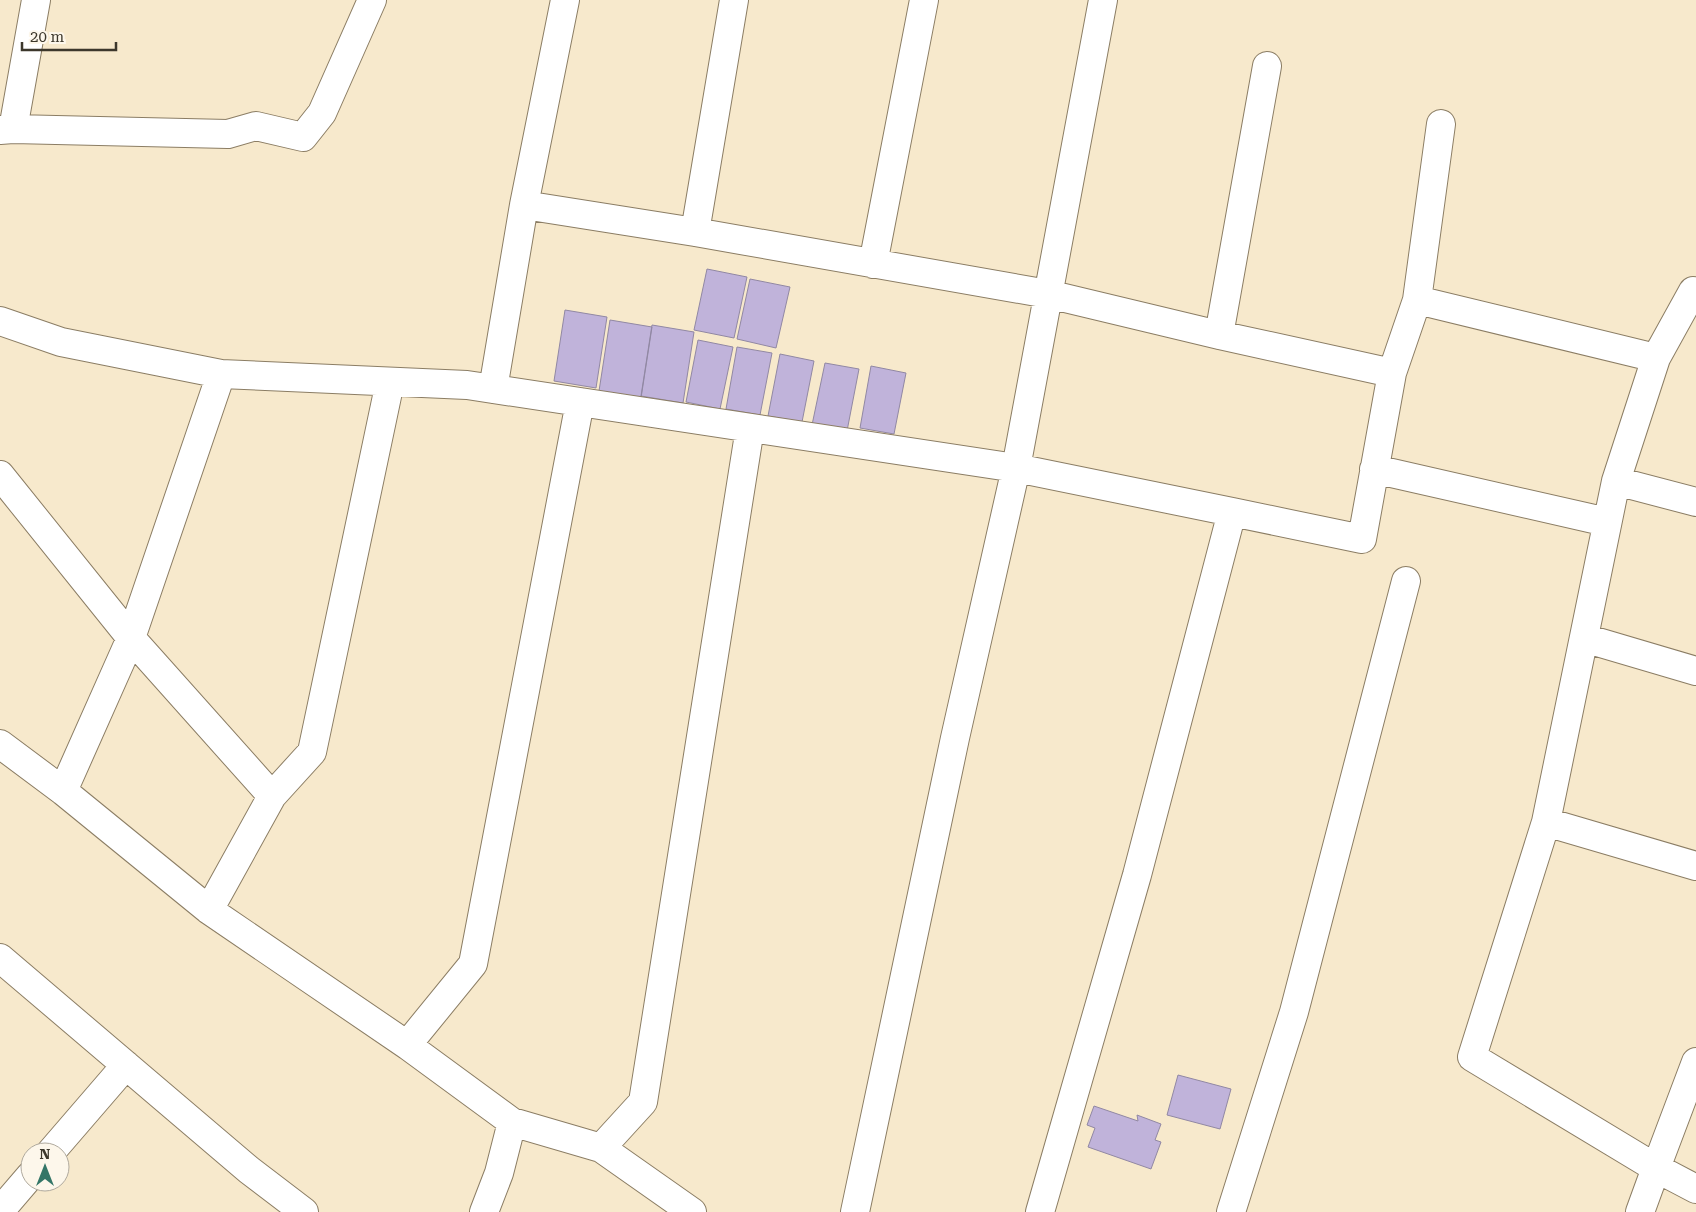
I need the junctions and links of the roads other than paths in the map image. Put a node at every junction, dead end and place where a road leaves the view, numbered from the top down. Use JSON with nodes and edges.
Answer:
{"nodes":[{"id":1,"x":36,"y":0,"type":"edge"},
{"id":2,"x":372,"y":0,"type":"edge"},
{"id":3,"x":565,"y":0,"type":"edge"},
{"id":4,"x":734,"y":0,"type":"edge"},
{"id":5,"x":924,"y":0,"type":"edge"},
{"id":6,"x":1103,"y":0,"type":"edge"},
{"id":7,"x":1267,"y":66,"type":"dead end"},
{"id":8,"x":1441,"y":124,"type":"dead end"},
{"id":9,"x":6,"y":130,"type":"edge"},
{"id":10,"x":524,"y":205,"type":"junction"},
{"id":11,"x":696,"y":232,"type":"junction"},
{"id":12,"x":873,"y":264,"type":"junction"},
{"id":13,"x":1696,"y":292,"type":"edge"},
{"id":14,"x":1048,"y":294,"type":"junction"},
{"id":15,"x":1417,"y":300,"type":"junction"},
{"id":16,"x":0,"y":321,"type":"edge"},
{"id":17,"x":1219,"y":335,"type":"junction"},
{"id":18,"x":1656,"y":358,"type":"junction"},
{"id":19,"x":1392,"y":373,"type":"junction"},
{"id":20,"x":221,"y":374,"type":"junction"},
{"id":21,"x":390,"y":382,"type":"junction"},
{"id":22,"x":493,"y":389,"type":"junction"},
{"id":23,"x":580,"y":402,"type":"junction"},
{"id":24,"x":750,"y":428,"type":"junction"},
{"id":25,"x":1016,"y":468,"type":"junction"},
{"id":26,"x":1374,"y":469,"type":"junction"},
{"id":27,"x":0,"y":475,"type":"edge"},
{"id":28,"x":1616,"y":481,"type":"junction"},
{"id":29,"x":1696,"y":502,"type":"edge"},
{"id":30,"x":1232,"y":512,"type":"junction"},
{"id":31,"x":1607,"y":522,"type":"junction"},
{"id":32,"x":1406,"y":581,"type":"dead end"},
{"id":33,"x":131,"y":638,"type":"junction"},
{"id":34,"x":1584,"y":638,"type":"junction"},
{"id":35,"x":1696,"y":671,"type":"edge"},
{"id":36,"x":0,"y":744,"type":"edge"},
{"id":37,"x":63,"y":791,"type":"junction"},
{"id":38,"x":272,"y":796,"type":"junction"},
{"id":39,"x":1546,"y":822,"type":"junction"},
{"id":40,"x":1696,"y":866,"type":"edge"},
{"id":41,"x":208,"y":910,"type":"junction"},
{"id":42,"x":0,"y":958,"type":"edge"},
{"id":43,"x":407,"y":1045,"type":"junction"},
{"id":44,"x":1696,"y":1062,"type":"edge"},
{"id":45,"x":126,"y":1065,"type":"junction"},
{"id":46,"x":512,"y":1122,"type":"junction"},
{"id":47,"x":60,"y":1142,"type":"edge"},
{"id":48,"x":601,"y":1148,"type":"junction"},
{"id":49,"x":1656,"y":1168,"type":"junction"},
{"id":50,"x":20,"y":1188,"type":"edge"},
{"id":51,"x":1696,"y":1189,"type":"edge"},
{"id":52,"x":0,"y":1211,"type":"edge"},
{"id":53,"x":304,"y":1212,"type":"edge"},
{"id":54,"x":484,"y":1212,"type":"edge"},
{"id":55,"x":692,"y":1212,"type":"edge"},
{"id":56,"x":855,"y":1212,"type":"edge"},
{"id":57,"x":1040,"y":1212,"type":"edge"},
{"id":58,"x":1231,"y":1212,"type":"edge"},
{"id":59,"x":1640,"y":1212,"type":"edge"}],
"edges":[{"from":1,"to":9,"type":"street"},
{"from":2,"to":9,"type":"street"},
{"from":3,"to":10,"type":"street"},
{"from":4,"to":11,"type":"street"},
{"from":5,"to":12,"type":"street"},
{"from":6,"to":14,"type":"street"},
{"from":7,"to":17,"type":"street"},
{"from":8,"to":15,"type":"street"},
{"from":10,"to":11,"type":"street"},
{"from":10,"to":22,"type":"street"},
{"from":11,"to":12,"type":"street"},
{"from":12,"to":14,"type":"street"},
{"from":13,"to":18,"type":"street"},
{"from":14,"to":17,"type":"street"},
{"from":14,"to":25,"type":"street"},
{"from":15,"to":18,"type":"street"},
{"from":15,"to":19,"type":"street"},
{"from":16,"to":20,"type":"street"},
{"from":17,"to":19,"type":"street"},
{"from":18,"to":28,"type":"street"},
{"from":19,"to":26,"type":"street"},
{"from":20,"to":21,"type":"street"},
{"from":20,"to":33,"type":"street"},
{"from":21,"to":22,"type":"street"},
{"from":21,"to":38,"type":"street"},
{"from":22,"to":23,"type":"street"},
{"from":23,"to":24,"type":"street"},
{"from":23,"to":43,"type":"street"},
{"from":24,"to":25,"type":"street"},
{"from":24,"to":48,"type":"street"},
{"from":25,"to":30,"type":"street"},
{"from":25,"to":56,"type":"street"},
{"from":26,"to":30,"type":"street"},
{"from":26,"to":31,"type":"street"},
{"from":27,"to":33,"type":"street"},
{"from":28,"to":29,"type":"street"},
{"from":28,"to":31,"type":"street"},
{"from":30,"to":57,"type":"street"},
{"from":31,"to":34,"type":"street"},
{"from":32,"to":58,"type":"street"},
{"from":33,"to":37,"type":"street"},
{"from":33,"to":38,"type":"street"},
{"from":34,"to":35,"type":"street"},
{"from":34,"to":39,"type":"street"},
{"from":36,"to":37,"type":"street"},
{"from":37,"to":41,"type":"street"},
{"from":38,"to":41,"type":"street"},
{"from":39,"to":40,"type":"street"},
{"from":39,"to":49,"type":"street"},
{"from":41,"to":43,"type":"street"},
{"from":42,"to":45,"type":"street"},
{"from":43,"to":46,"type":"street"},
{"from":44,"to":49,"type":"street"},
{"from":45,"to":47,"type":"street"},
{"from":45,"to":53,"type":"street"},
{"from":46,"to":48,"type":"street"},
{"from":46,"to":54,"type":"street"},
{"from":48,"to":55,"type":"street"},
{"from":49,"to":51,"type":"street"},
{"from":49,"to":59,"type":"street"},
{"from":50,"to":52,"type":"street"}]}
